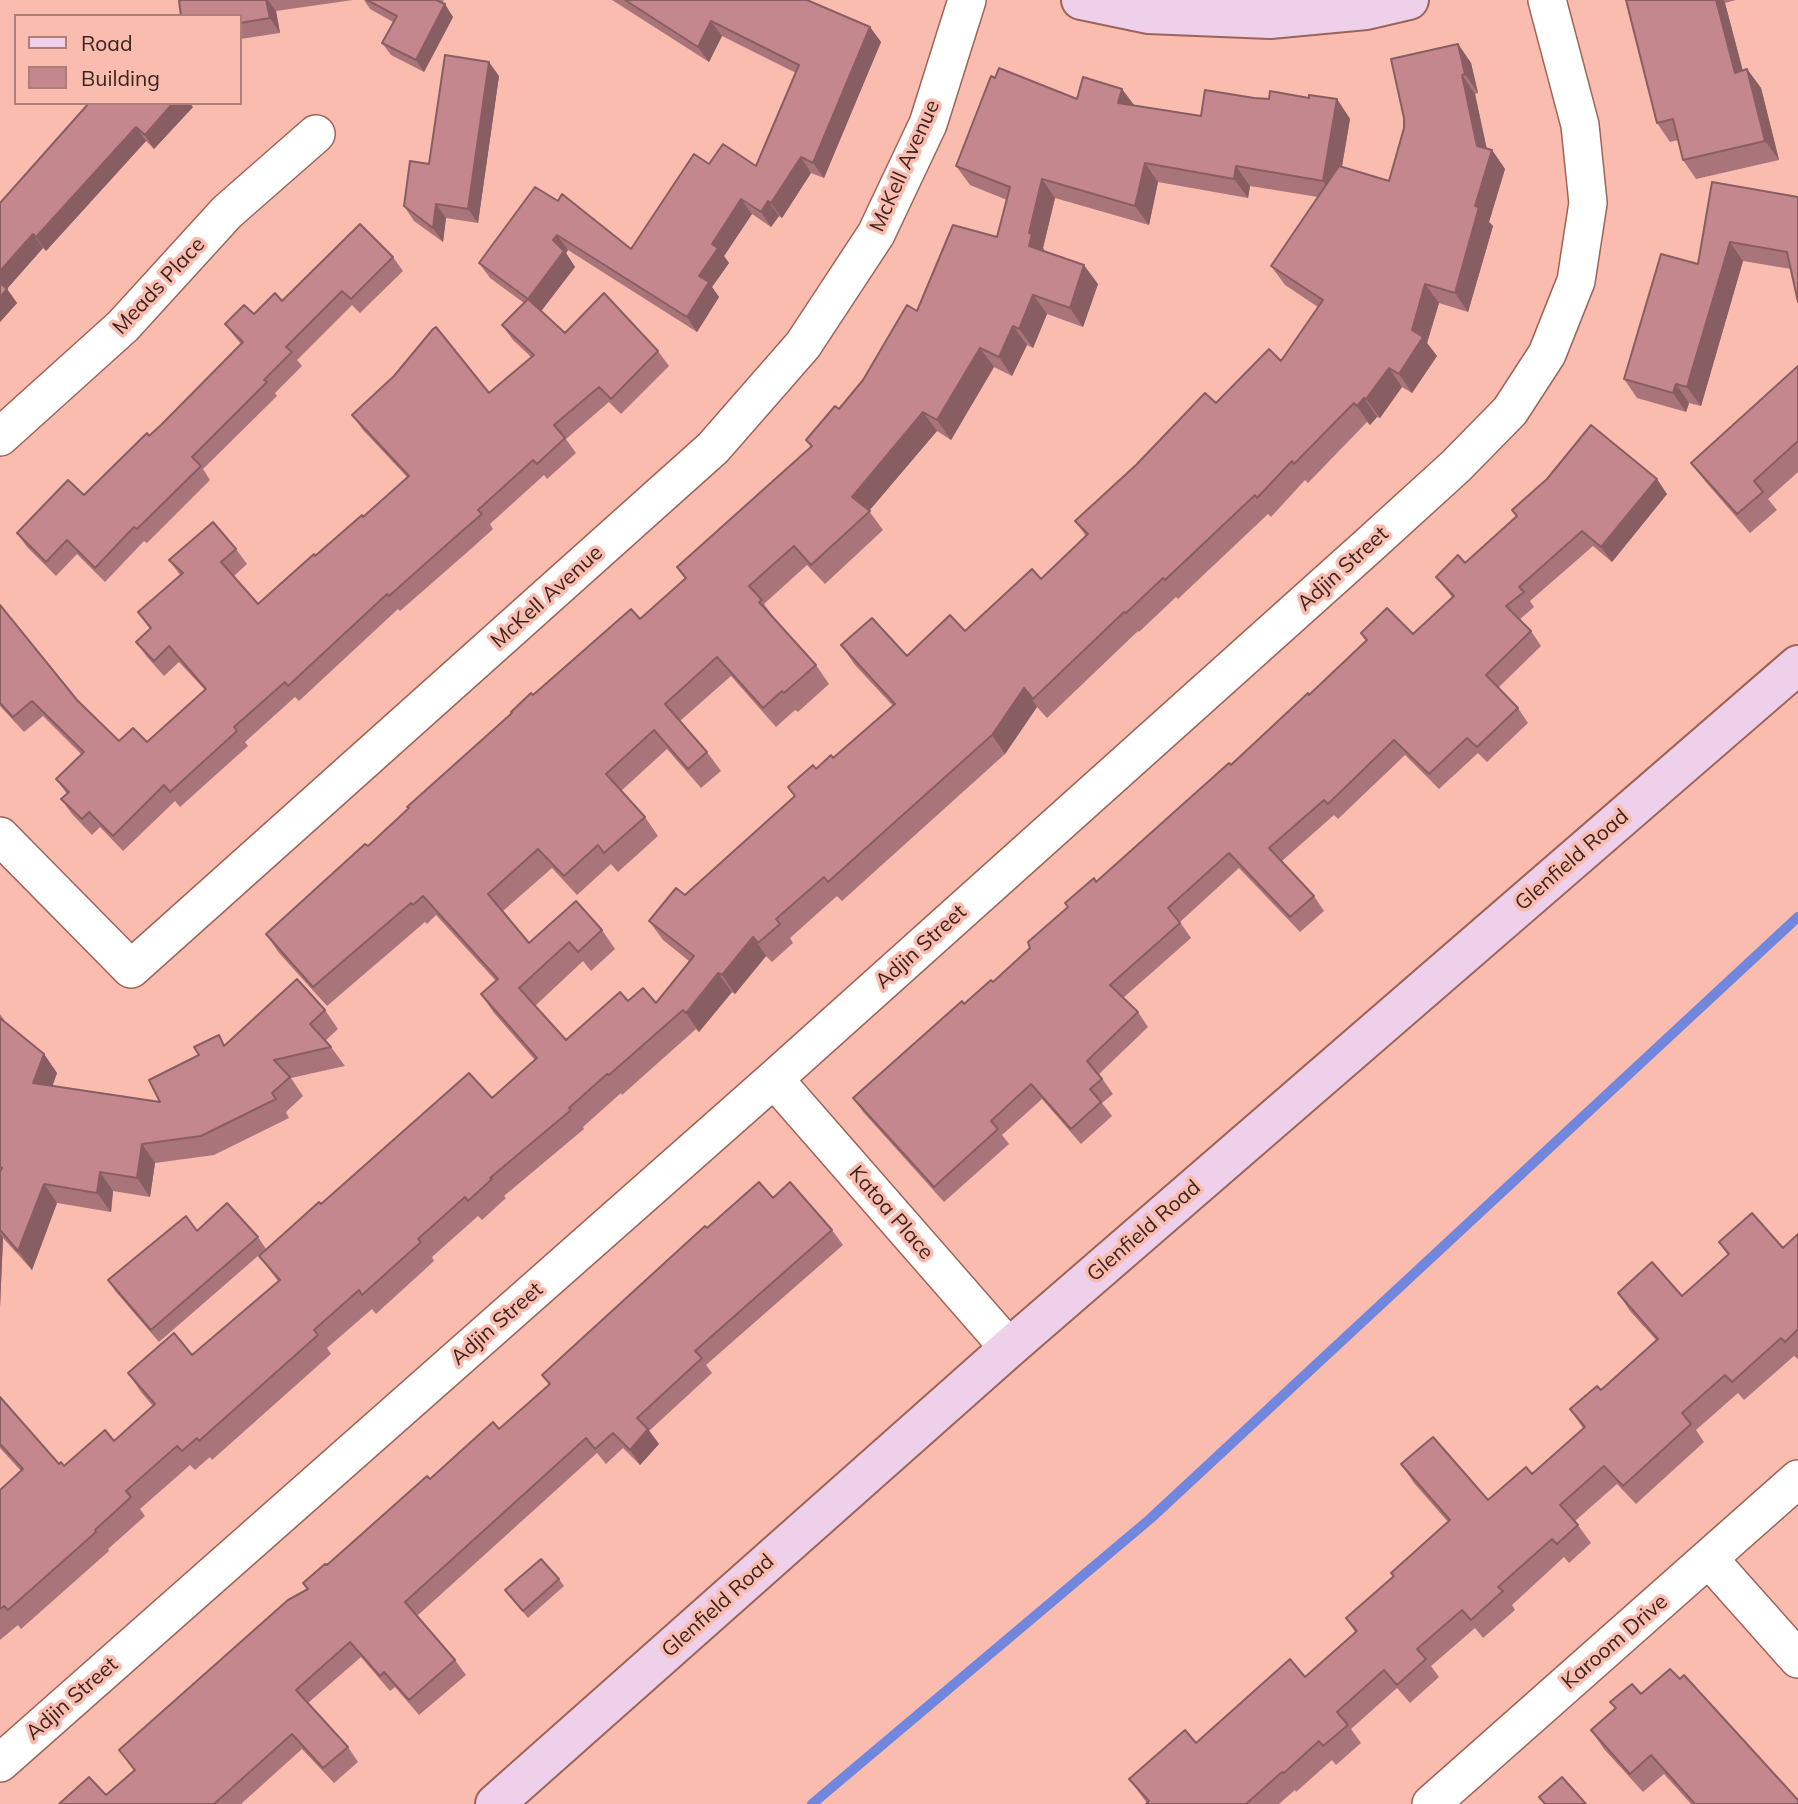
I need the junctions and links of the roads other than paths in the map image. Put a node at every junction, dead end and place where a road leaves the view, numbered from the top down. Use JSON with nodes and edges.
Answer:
{"nodes":[{"id":1,"x":967,"y":0,"type":"edge"},
{"id":2,"x":1082,"y":0,"type":"edge"},
{"id":3,"x":1409,"y":0,"type":"edge"},
{"id":4,"x":1547,"y":0,"type":"edge"},
{"id":5,"x":316,"y":134,"type":"dead end"},
{"id":6,"x":0,"y":437,"type":"edge"},
{"id":7,"x":1798,"y":665,"type":"edge"},
{"id":8,"x":0,"y":836,"type":"edge"},
{"id":9,"x":774,"y":1079,"type":"junction"},
{"id":10,"x":1009,"y":1348,"type":"junction"},
{"id":11,"x":1798,"y":1479,"type":"edge"},
{"id":12,"x":1709,"y":1559,"type":"junction"},
{"id":13,"x":1798,"y":1659,"type":"edge"},
{"id":14,"x":0,"y":1763,"type":"edge"},
{"id":15,"x":495,"y":1804,"type":"edge"},
{"id":16,"x":1431,"y":1804,"type":"edge"}],
"edges":[{"from":1,"to":8,"type":"street","name":"McKell Avenue"},
{"from":2,"to":3,"type":"main road"},
{"from":4,"to":9,"type":"street","name":"Adjin Street"},
{"from":5,"to":6,"type":"street","name":"Meads Place"},
{"from":7,"to":10,"type":"main road","name":"Glenfield Road"},
{"from":9,"to":10,"type":"street","name":"Katoa Place"},
{"from":9,"to":14,"type":"street","name":"Adjin Street"},
{"from":10,"to":15,"type":"main road","name":"Glenfield Road"},
{"from":11,"to":12,"type":"street","name":"Karoom Drive"},
{"from":12,"to":13,"type":"street"},
{"from":12,"to":16,"type":"street","name":"Karoom Drive"}]}
